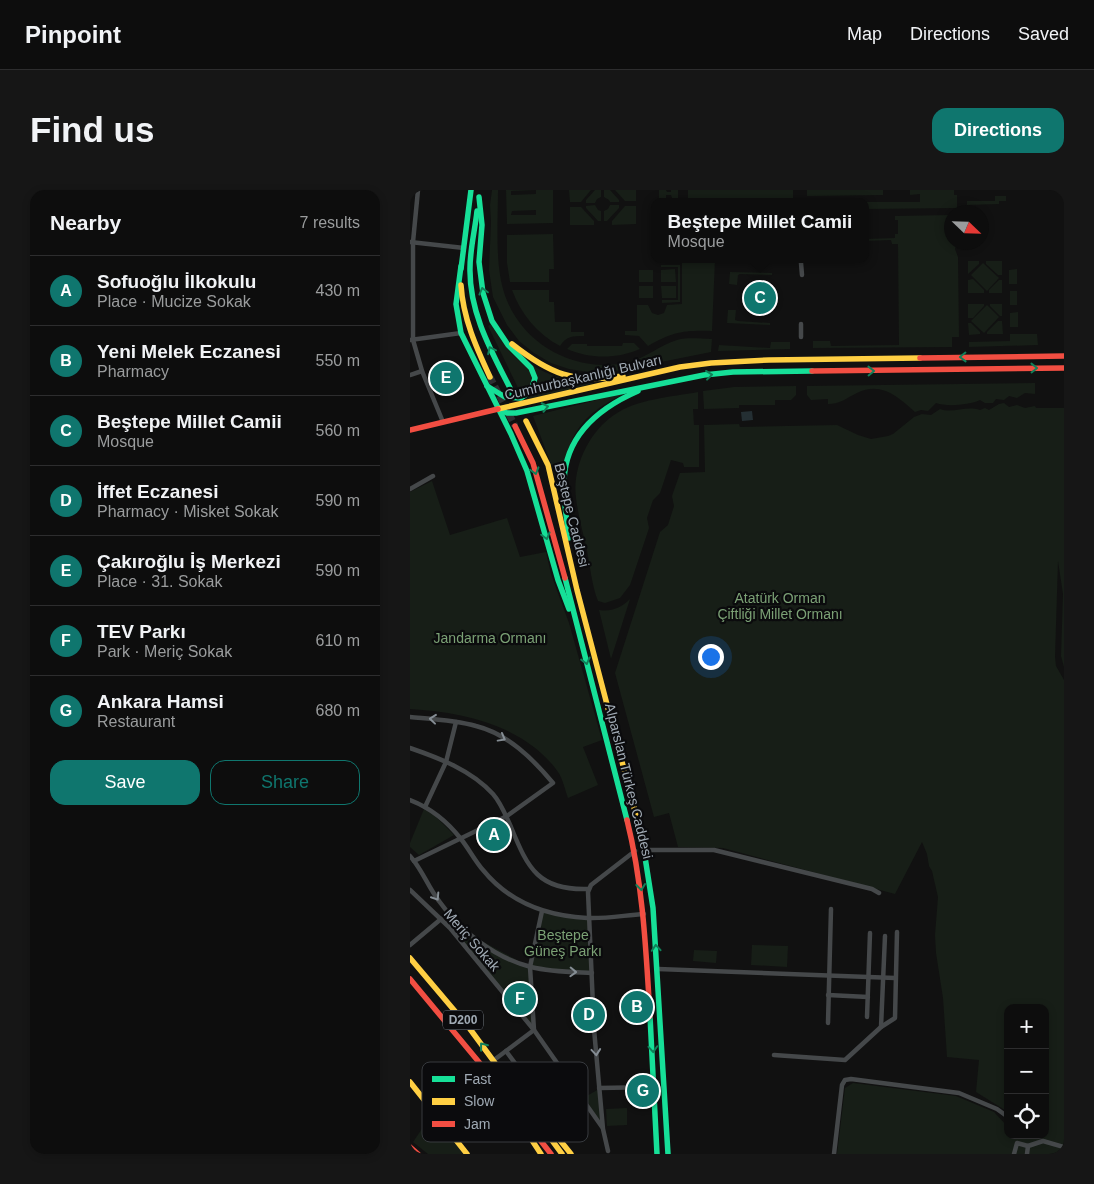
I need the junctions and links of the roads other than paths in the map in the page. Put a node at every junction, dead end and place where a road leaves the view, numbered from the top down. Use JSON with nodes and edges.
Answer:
{"nodes":[{"id":1,"x":418,"y":190,"type":"edge"},
{"id":2,"x":471,"y":190,"type":"edge"},
{"id":3,"x":480,"y":190,"type":"edge"},
{"id":4,"x":479,"y":197,"type":"junction"},
{"id":5,"x":412,"y":242,"type":"edge"},
{"id":6,"x":464,"y":248,"type":"junction"},
{"id":7,"x":801,"y":263,"type":"dead end"},
{"id":8,"x":461,"y":266,"type":"junction"},
{"id":9,"x":802,"y":275,"type":"dead end"},
{"id":10,"x":801,"y":324,"type":"dead end"},
{"id":11,"x":461,"y":333,"type":"junction"},
{"id":12,"x":502,"y":336,"type":"junction"},
{"id":13,"x":801,"y":337,"type":"dead end"},
{"id":14,"x":411,"y":340,"type":"edge"},
{"id":15,"x":1064,"y":356,"type":"edge"},
{"id":16,"x":680,"y":367,"type":"junction"},
{"id":17,"x":1064,"y":368,"type":"edge"},
{"id":18,"x":422,"y":372,"type":"junction"},
{"id":19,"x":410,"y":375,"type":"edge"},
{"id":20,"x":490,"y":377,"type":"tunnel mouth"},
{"id":21,"x":661,"y":383,"type":"junction"},
{"id":22,"x":485,"y":384,"type":"junction"},
{"id":23,"x":513,"y":394,"type":"dead end"},
{"id":24,"x":498,"y":409,"type":"junction"},
{"id":25,"x":526,"y":421,"type":"dead end"},
{"id":26,"x":443,"y":422,"type":"junction"},
{"id":27,"x":515,"y":426,"type":"tunnel mouth"},
{"id":28,"x":410,"y":430,"type":"edge"},
{"id":29,"x":433,"y":476,"type":"dead end"},
{"id":30,"x":410,"y":489,"type":"edge"},
{"id":31,"x":577,"y":590,"type":"junction"},
{"id":32,"x":580,"y":635,"type":"junction"},
{"id":33,"x":410,"y":717,"type":"edge"},
{"id":34,"x":456,"y":722,"type":"junction"},
{"id":35,"x":410,"y":748,"type":"edge"},
{"id":36,"x":446,"y":762,"type":"junction"},
{"id":37,"x":410,"y":800,"type":"edge"},
{"id":38,"x":425,"y":807,"type":"junction"},
{"id":39,"x":507,"y":816,"type":"junction"},
{"id":40,"x":461,"y":839,"type":"junction"},
{"id":41,"x":644,"y":850,"type":"junction"},
{"id":42,"x":635,"y":851,"type":"junction"},
{"id":43,"x":410,"y":856,"type":"edge"},
{"id":44,"x":414,"y":861,"type":"junction"},
{"id":45,"x":589,"y":889,"type":"junction"},
{"id":46,"x":410,"y":890,"type":"edge"},
{"id":47,"x":879,"y":893,"type":"dead end"},
{"id":48,"x":831,"y":909,"type":"dead end"},
{"id":49,"x":542,"y":911,"type":"junction"},
{"id":50,"x":644,"y":914,"type":"junction"},
{"id":51,"x":589,"y":918,"type":"junction"},
{"id":52,"x":441,"y":919,"type":"junction"},
{"id":53,"x":897,"y":932,"type":"dead end"},
{"id":54,"x":870,"y":933,"type":"dead end"},
{"id":55,"x":885,"y":936,"type":"dead end"},
{"id":56,"x":410,"y":945,"type":"edge"},
{"id":57,"x":410,"y":958,"type":"edge"},
{"id":58,"x":530,"y":967,"type":"junction"},
{"id":59,"x":658,"y":969,"type":"junction"},
{"id":60,"x":592,"y":973,"type":"junction"},
{"id":61,"x":829,"y":976,"type":"junction"},
{"id":62,"x":869,"y":977,"type":"junction"},
{"id":63,"x":884,"y":977,"type":"junction"},
{"id":64,"x":895,"y":978,"type":"junction"},
{"id":65,"x":410,"y":979,"type":"edge"},
{"id":66,"x":828,"y":995,"type":"junction"},
{"id":67,"x":868,"y":997,"type":"junction"},
{"id":68,"x":867,"y":1016,"type":"dead end"},
{"id":69,"x":828,"y":1023,"type":"dead end"},
{"id":70,"x":882,"y":1027,"type":"junction"},
{"id":71,"x":534,"y":1030,"type":"junction"},
{"id":72,"x":506,"y":1051,"type":"junction"},
{"id":73,"x":774,"y":1055,"type":"dead end"},
{"id":74,"x":494,"y":1060,"type":"joint"},
{"id":75,"x":478,"y":1062,"type":"edge"},
{"id":76,"x":514,"y":1062,"type":"edge"},
{"id":77,"x":557,"y":1062,"type":"edge"},
{"id":78,"x":410,"y":1082,"type":"edge"},
{"id":79,"x":655,"y":1087,"type":"junction"},
{"id":80,"x":599,"y":1088,"type":"junction"},
{"id":81,"x":422,"y":1097,"type":"edge"},
{"id":82,"x":588,"y":1107,"type":"edge"},
{"id":83,"x":1004,"y":1114,"type":"edge"},
{"id":84,"x":603,"y":1128,"type":"junction"},
{"id":85,"x":458,"y":1142,"type":"edge"},
{"id":86,"x":534,"y":1142,"type":"edge"},
{"id":87,"x":542,"y":1142,"type":"edge"},
{"id":88,"x":553,"y":1142,"type":"edge"},
{"id":89,"x":562,"y":1142,"type":"edge"},
{"id":90,"x":1028,"y":1146,"type":"junction"},
{"id":91,"x":410,"y":1147,"type":"edge"},
{"id":92,"x":1064,"y":1147,"type":"edge"},
{"id":93,"x":608,"y":1151,"type":"dead end"},
{"id":94,"x":418,"y":1154,"type":"edge"},
{"id":95,"x":468,"y":1154,"type":"edge"},
{"id":96,"x":542,"y":1154,"type":"edge"},
{"id":97,"x":551,"y":1154,"type":"edge"},
{"id":98,"x":562,"y":1154,"type":"edge"},
{"id":99,"x":571,"y":1154,"type":"edge"},
{"id":100,"x":657,"y":1154,"type":"edge"},
{"id":101,"x":668,"y":1154,"type":"edge"},
{"id":102,"x":834,"y":1154,"type":"edge"},
{"id":103,"x":1014,"y":1154,"type":"edge"},
{"id":104,"x":1027,"y":1154,"type":"edge"}],
"edges":[{"from":1,"to":5,"type":"street"},
{"from":2,"to":6,"type":"main road"},
{"from":3,"to":4,"type":"main road"},
{"from":12,"to":4,"type":"main road","one_way":true},
{"from":23,"to":4,"type":"main road","one_way":true},
{"from":5,"to":6,"type":"street"},
{"from":5,"to":14,"type":"street"},
{"from":6,"to":8,"type":"main road"},
{"from":7,"to":9,"type":"street"},
{"from":8,"to":11,"type":"main road"},
{"from":8,"to":20,"type":"main road"},
{"from":10,"to":13,"type":"street"},
{"from":11,"to":14,"type":"street"},
{"from":11,"to":22,"type":"main road"},
{"from":12,"to":16,"type":"main road"},
{"from":12,"to":22,"type":"main road"},
{"from":14,"to":18,"type":"street"},
{"from":15,"to":16,"type":"main road","name":"Cumhurbaşkanlığı Bulvarı","one_way":true},
{"from":16,"to":24,"type":"main road","name":"Cumhurbaşkanlığı Bulvarı"},
{"from":21,"to":17,"type":"main road","name":"Cumhurbaşkanlığı Bulvarı","one_way":true},
{"from":18,"to":19,"type":"street"},
{"from":18,"to":26,"type":"street"},
{"from":24,"to":21,"type":"main road","name":"Cumhurbaşkanlığı Bulvarı","one_way":true},
{"from":21,"to":31,"type":"main road"},
{"from":22,"to":24,"type":"main road"},
{"from":24,"to":26,"type":"main road"},
{"from":24,"to":32,"type":"main road","one_way":true},
{"from":25,"to":31,"type":"main road","name":"Beştepe Caddesi"},
{"from":26,"to":28,"type":"main road"},
{"from":27,"to":32,"type":"main road","name":"Alparslan Türkeş Caddesi","one_way":true},
{"from":29,"to":30,"type":"street"},
{"from":31,"to":41,"type":"main road","name":"Alparslan Türkeş Caddesi"},
{"from":32,"to":42,"type":"main road","name":"Alparslan Türkeş Caddesi","one_way":true},
{"from":34,"to":33,"type":"street","one_way":true},
{"from":34,"to":36,"type":"street"},
{"from":34,"to":39,"type":"street","one_way":true},
{"from":35,"to":36,"type":"street"},
{"from":36,"to":38,"type":"street"},
{"from":36,"to":39,"type":"street"},
{"from":37,"to":38,"type":"street"},
{"from":38,"to":40,"type":"street"},
{"from":39,"to":40,"type":"street"},
{"from":39,"to":45,"type":"street"},
{"from":40,"to":44,"type":"street"},
{"from":40,"to":49,"type":"street"},
{"from":41,"to":47,"type":"street"},
{"from":59,"to":41,"type":"main road","name":"Alparslan Türkeş Caddesi","one_way":true},
{"from":42,"to":45,"type":"street"},
{"from":42,"to":50,"type":"main road","name":"Alparslan Türkeş Caddesi","one_way":true},
{"from":43,"to":44,"type":"street"},
{"from":44,"to":58,"type":"street","one_way":true},
{"from":45,"to":51,"type":"street"},
{"from":46,"to":52,"type":"street","name":"Meriç Sokak"},
{"from":48,"to":61,"type":"street"},
{"from":49,"to":51,"type":"street"},
{"from":49,"to":58,"type":"street"},
{"from":50,"to":51,"type":"street"},
{"from":50,"to":79,"type":"main road","name":"Alparslan Türkeş Caddesi","one_way":true},
{"from":51,"to":60,"type":"street"},
{"from":52,"to":56,"type":"street"},
{"from":52,"to":71,"type":"street","name":"Meriç Sokak"},
{"from":53,"to":64,"type":"street"},
{"from":54,"to":62,"type":"street"},
{"from":55,"to":63,"type":"street"},
{"from":74,"to":57,"type":"main road","number":"D200","one_way":true},
{"from":58,"to":60,"type":"street","one_way":true},
{"from":58,"to":71,"type":"street"},
{"from":59,"to":61,"type":"street"},
{"from":59,"to":101,"type":"main road","name":"Alparslan Türkeş Caddesi"},
{"from":60,"to":80,"type":"street","one_way":true},
{"from":61,"to":62,"type":"street"},
{"from":61,"to":66,"type":"street"},
{"from":62,"to":63,"type":"street"},
{"from":62,"to":67,"type":"street"},
{"from":63,"to":64,"type":"street"},
{"from":63,"to":70,"type":"street"},
{"from":64,"to":70,"type":"street"},
{"from":65,"to":75,"type":"main road","number":"D200"},
{"from":66,"to":67,"type":"street"},
{"from":66,"to":69,"type":"street"},
{"from":67,"to":68,"type":"street"},
{"from":70,"to":73,"type":"street"},
{"from":71,"to":72,"type":"street"},
{"from":71,"to":77,"type":"street","name":"Meriç Sokak"},
{"from":72,"to":74,"type":"street"},
{"from":72,"to":76,"type":"street"},
{"from":78,"to":81,"type":"main road"},
{"from":79,"to":80,"type":"street"},
{"from":79,"to":100,"type":"main road","name":"Alparslan Türkeş Caddesi"},
{"from":80,"to":84,"type":"street"},
{"from":82,"to":84,"type":"street","name":"Meriç Sokak"},
{"from":83,"to":102,"type":"street"},
{"from":84,"to":93,"type":"street"},
{"from":85,"to":95,"type":"main road"},
{"from":86,"to":96,"type":"main road"},
{"from":87,"to":97,"type":"main road","number":"D200"},
{"from":88,"to":98,"type":"main road"},
{"from":89,"to":99,"type":"main road","number":"D200"},
{"from":90,"to":92,"type":"street"},
{"from":90,"to":103,"type":"street"},
{"from":90,"to":104,"type":"street"},
{"from":91,"to":94,"type":"main road"}]}
